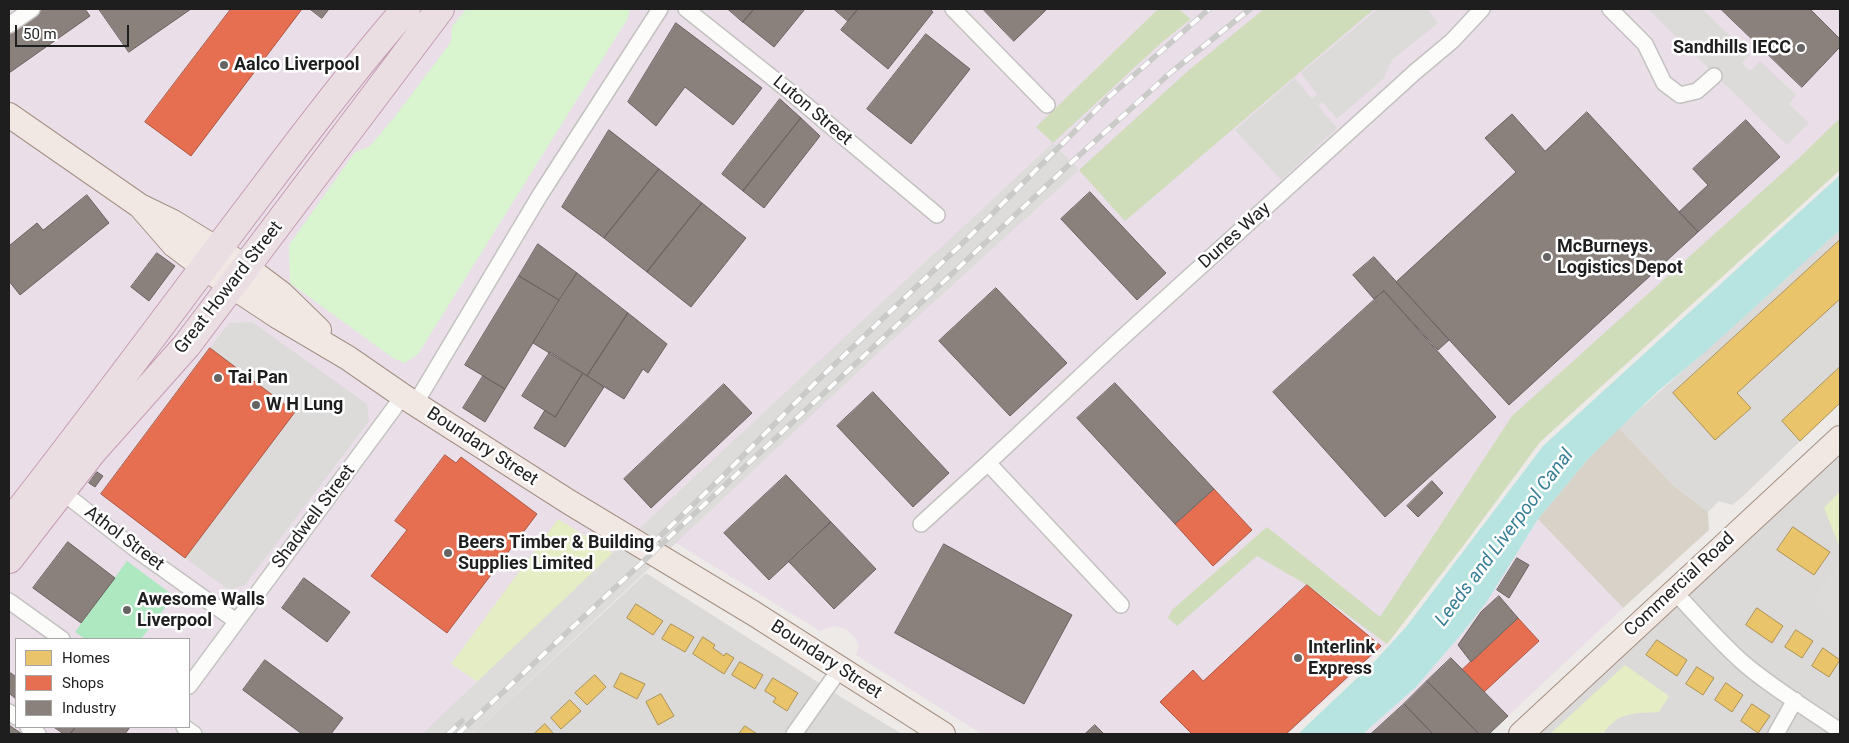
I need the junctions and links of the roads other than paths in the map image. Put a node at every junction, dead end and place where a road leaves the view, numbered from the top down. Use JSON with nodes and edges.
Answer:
{"nodes":[{"id":1,"x":32,"y":9,"type":"edge"},
{"id":2,"x":406,"y":9,"type":"edge"},
{"id":3,"x":440,"y":9,"type":"edge"},
{"id":4,"x":660,"y":9,"type":"edge"},
{"id":5,"x":686,"y":9,"type":"edge"},
{"id":6,"x":954,"y":9,"type":"edge"},
{"id":7,"x":1482,"y":9,"type":"edge"},
{"id":8,"x":1610,"y":9,"type":"edge"},
{"id":9,"x":9,"y":26,"type":"edge"},
{"id":10,"x":1714,"y":76,"type":"dead end"},
{"id":11,"x":1047,"y":104,"type":"dead end"},
{"id":12,"x":9,"y":115,"type":"edge"},
{"id":13,"x":937,"y":215,"type":"dead end"},
{"id":14,"x":225,"y":267,"type":"junction"},
{"id":15,"x":409,"y":400,"type":"junction"},
{"id":16,"x":1840,"y":438,"type":"edge"},
{"id":17,"x":988,"y":463,"type":"junction"},
{"id":18,"x":60,"y":491,"type":"junction"},
{"id":19,"x":9,"y":524,"type":"edge"},
{"id":20,"x":921,"y":524,"type":"dead end"},
{"id":21,"x":9,"y":559,"type":"edge"},
{"id":22,"x":1674,"y":591,"type":"junction"},
{"id":23,"x":9,"y":601,"type":"edge"},
{"id":24,"x":1121,"y":605,"type":"dead end"},
{"id":25,"x":236,"y":622,"type":"junction"},
{"id":26,"x":61,"y":638,"type":"edge"},
{"id":27,"x":840,"y":669,"type":"junction"},
{"id":28,"x":190,"y":685,"type":"edge"},
{"id":29,"x":1795,"y":700,"type":"junction"},
{"id":30,"x":1840,"y":731,"type":"edge"},
{"id":31,"x":794,"y":734,"type":"edge"},
{"id":32,"x":943,"y":734,"type":"edge"},
{"id":33,"x":1521,"y":734,"type":"edge"},
{"id":34,"x":1776,"y":734,"type":"edge"}],
"edges":[{"from":1,"to":9,"type":"street"},
{"from":2,"to":14,"type":"highway","name":"Great Howard Street"},
{"from":3,"to":14,"type":"highway","name":"Great Howard Street"},
{"from":4,"to":15,"type":"street","name":"Boundary Street"},
{"from":5,"to":13,"type":"street","name":"Luton Street"},
{"from":6,"to":11,"type":"street"},
{"from":7,"to":17,"type":"street","name":"Dunes Way"},
{"from":8,"to":10,"type":"street"},
{"from":12,"to":14,"type":"main road"},
{"from":14,"to":15,"type":"main road"},
{"from":14,"to":18,"type":"highway","name":"Great Howard Street"},
{"from":14,"to":19,"type":"highway","name":"Great Howard Street"},
{"from":15,"to":25,"type":"street","name":"Shadwell Street"},
{"from":15,"to":27,"type":"main road","name":"Boundary Street"},
{"from":16,"to":22,"type":"main road","name":"Commercial Road"},
{"from":17,"to":20,"type":"street","name":"Dunes Way"},
{"from":17,"to":24,"type":"street"},
{"from":18,"to":21,"type":"highway","name":"Great Howard Street"},
{"from":18,"to":25,"type":"street","name":"Athol Street"},
{"from":22,"to":29,"type":"street"},
{"from":22,"to":33,"type":"main road","name":"Commercial Road"},
{"from":23,"to":26,"type":"street"},
{"from":25,"to":28,"type":"street","name":"Shadwell Street"},
{"from":27,"to":31,"type":"street"},
{"from":27,"to":32,"type":"main road","name":"Boundary Street"},
{"from":29,"to":30,"type":"street"},
{"from":29,"to":34,"type":"street"}]}
